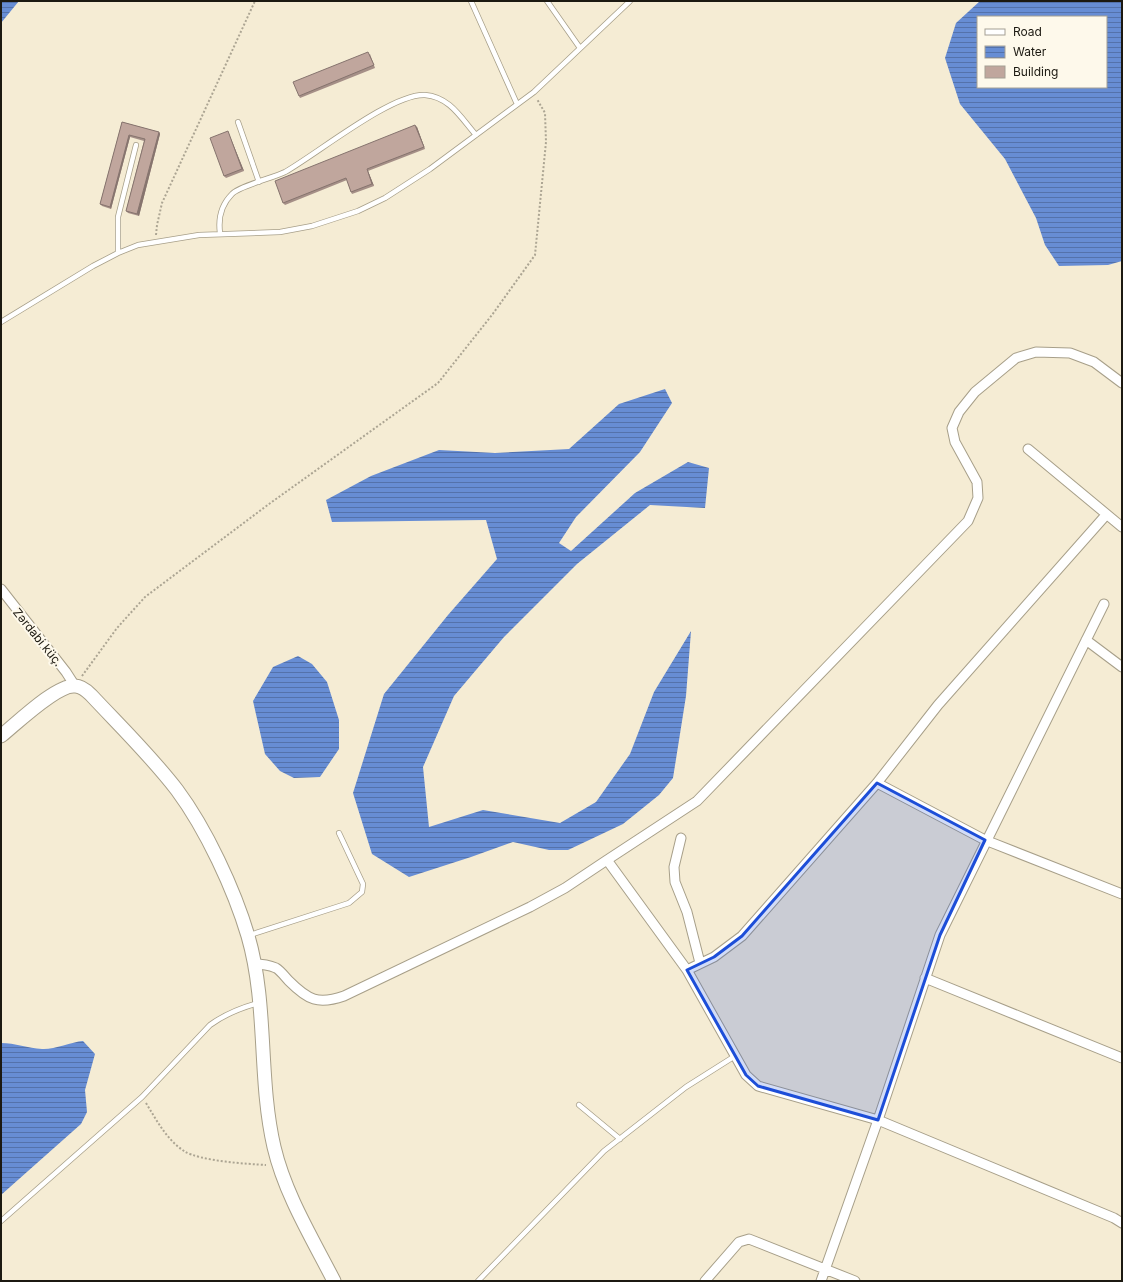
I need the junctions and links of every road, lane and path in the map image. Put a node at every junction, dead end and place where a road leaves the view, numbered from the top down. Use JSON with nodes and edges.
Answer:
{"nodes":[{"id":1,"x":255,"y":1,"type":"edge"},
{"id":2,"x":471,"y":1,"type":"edge"},
{"id":3,"x":547,"y":1,"type":"edge"},
{"id":4,"x":630,"y":1,"type":"edge"},
{"id":5,"x":580,"y":48,"type":"junction"},
{"id":6,"x":534,"y":92,"type":"junction"},
{"id":7,"x":517,"y":104,"type":"junction"},
{"id":8,"x":238,"y":122,"type":"dead end"},
{"id":9,"x":476,"y":135,"type":"junction"},
{"id":10,"x":136,"y":146,"type":"dead end"},
{"id":11,"x":259,"y":182,"type":"junction"},
{"id":12,"x":220,"y":233,"type":"junction"},
{"id":13,"x":156,"y":242,"type":"junction"},
{"id":14,"x":118,"y":253,"type":"junction"},
{"id":15,"x":1,"y":322,"type":"edge"},
{"id":16,"x":1122,"y":382,"type":"edge"},
{"id":17,"x":1028,"y":449,"type":"dead end"},
{"id":18,"x":1106,"y":515,"type":"junction"},
{"id":19,"x":1122,"y":527,"type":"edge"},
{"id":20,"x":1,"y":589,"type":"edge"},
{"id":21,"x":1104,"y":604,"type":"dead end"},
{"id":22,"x":1086,"y":640,"type":"junction"},
{"id":23,"x":1122,"y":667,"type":"edge"},
{"id":24,"x":75,"y":686,"type":"junction"},
{"id":25,"x":1,"y":736,"type":"edge"},
{"id":26,"x":877,"y":783,"type":"junction"},
{"id":27,"x":339,"y":833,"type":"dead end"},
{"id":28,"x":681,"y":838,"type":"dead end"},
{"id":29,"x":986,"y":840,"type":"junction"},
{"id":30,"x":607,"y":860,"type":"junction"},
{"id":31,"x":1122,"y":894,"type":"edge"},
{"id":32,"x":248,"y":936,"type":"junction"},
{"id":33,"x":700,"y":963,"type":"junction"},
{"id":34,"x":254,"y":964,"type":"junction"},
{"id":35,"x":687,"y":970,"type":"junction"},
{"id":36,"x":925,"y":978,"type":"junction"},
{"id":37,"x":259,"y":1002,"type":"junction"},
{"id":38,"x":735,"y":1056,"type":"junction"},
{"id":39,"x":1122,"y":1058,"type":"edge"},
{"id":40,"x":142,"y":1097,"type":"junction"},
{"id":41,"x":579,"y":1105,"type":"dead end"},
{"id":42,"x":878,"y":1120,"type":"junction"},
{"id":43,"x":620,"y":1139,"type":"junction"},
{"id":44,"x":280,"y":1167,"type":"junction"},
{"id":45,"x":1,"y":1221,"type":"edge"},
{"id":46,"x":1122,"y":1223,"type":"edge"},
{"id":47,"x":826,"y":1269,"type":"junction"},
{"id":48,"x":334,"y":1281,"type":"edge"},
{"id":49,"x":478,"y":1281,"type":"edge"},
{"id":50,"x":705,"y":1281,"type":"edge"},
{"id":51,"x":821,"y":1281,"type":"edge"},
{"id":52,"x":855,"y":1281,"type":"edge"}],
"edges":[{"from":1,"to":13,"type":"path"},
{"from":2,"to":7,"type":"lane"},
{"from":3,"to":5,"type":"lane"},
{"from":4,"to":5,"type":"lane"},
{"from":5,"to":6,"type":"lane"},
{"from":6,"to":7,"type":"lane"},
{"from":6,"to":24,"type":"path"},
{"from":7,"to":9,"type":"lane"},
{"from":8,"to":11,"type":"lane"},
{"from":9,"to":11,"type":"lane"},
{"from":9,"to":12,"type":"lane"},
{"from":10,"to":14,"type":"lane"},
{"from":11,"to":12,"type":"lane"},
{"from":12,"to":13,"type":"lane"},
{"from":13,"to":14,"type":"lane"},
{"from":14,"to":15,"type":"lane"},
{"from":16,"to":30,"type":"street"},
{"from":17,"to":18,"type":"street"},
{"from":18,"to":19,"type":"street"},
{"from":18,"to":26,"type":"street"},
{"from":20,"to":24,"type":"street","name":"Zərdabi küç."},
{"from":21,"to":22,"type":"street"},
{"from":22,"to":23,"type":"street"},
{"from":22,"to":29,"type":"street"},
{"from":24,"to":25,"type":"street"},
{"from":24,"to":32,"type":"street"},
{"from":26,"to":29,"type":"street"},
{"from":26,"to":33,"type":"street"},
{"from":27,"to":32,"type":"lane"},
{"from":28,"to":33,"type":"street"},
{"from":29,"to":31,"type":"street"},
{"from":29,"to":36,"type":"street"},
{"from":30,"to":34,"type":"street"},
{"from":30,"to":35,"type":"street"},
{"from":32,"to":34,"type":"street"},
{"from":33,"to":35,"type":"street"},
{"from":34,"to":37,"type":"street"},
{"from":35,"to":38,"type":"street"},
{"from":36,"to":39,"type":"street"},
{"from":36,"to":42,"type":"street"},
{"from":37,"to":40,"type":"lane"},
{"from":37,"to":44,"type":"street"},
{"from":38,"to":42,"type":"street"},
{"from":38,"to":43,"type":"lane"},
{"from":40,"to":44,"type":"path"},
{"from":40,"to":45,"type":"lane"},
{"from":41,"to":43,"type":"lane"},
{"from":42,"to":46,"type":"street"},
{"from":42,"to":47,"type":"street"},
{"from":43,"to":49,"type":"lane"},
{"from":44,"to":48,"type":"street"},
{"from":47,"to":50,"type":"street"},
{"from":47,"to":51,"type":"street"},
{"from":47,"to":52,"type":"street"}]}
